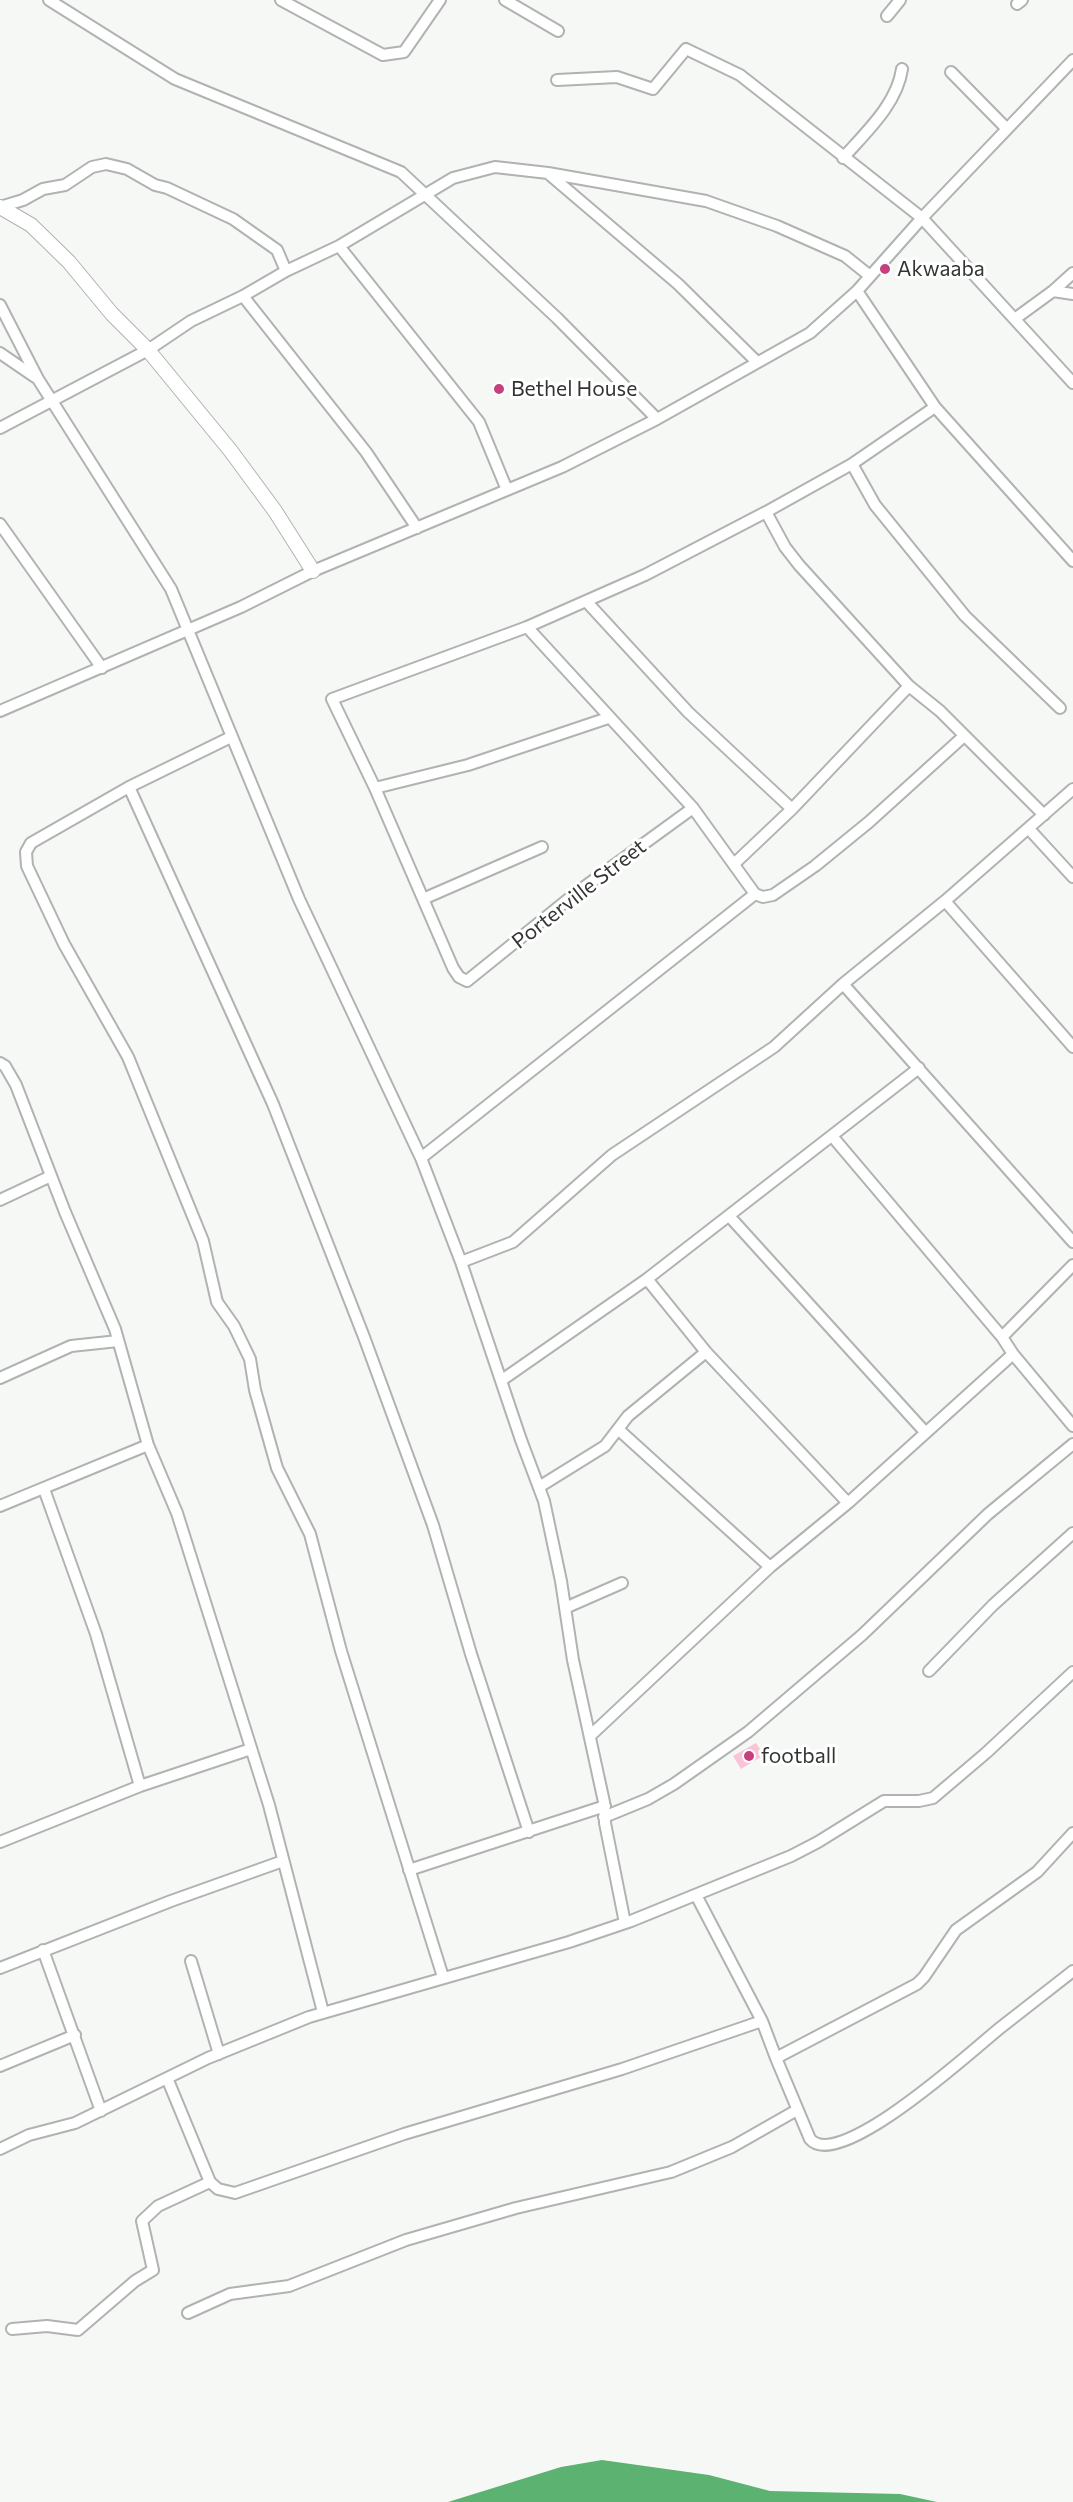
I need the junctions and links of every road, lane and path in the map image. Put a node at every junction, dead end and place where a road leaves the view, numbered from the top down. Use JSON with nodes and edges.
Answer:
{"nodes":[{"id":1,"x":49,"y":0,"type":"edge"},
{"id":2,"x":281,"y":0,"type":"edge"},
{"id":3,"x":440,"y":0,"type":"edge"},
{"id":4,"x":505,"y":0,"type":"edge"},
{"id":5,"x":900,"y":0,"type":"edge"},
{"id":6,"x":887,"y":16,"type":"dead end"},
{"id":7,"x":558,"y":31,"type":"dead end"},
{"id":8,"x":1073,"y":60,"type":"edge"},
{"id":9,"x":903,"y":69,"type":"dead end"},
{"id":10,"x":951,"y":72,"type":"dead end"},
{"id":11,"x":557,"y":80,"type":"dead end"},
{"id":12,"x":1006,"y":128,"type":"junction"},
{"id":13,"x":843,"y":158,"type":"junction"},
{"id":14,"x":548,"y":173,"type":"junction"},
{"id":15,"x":425,"y":195,"type":"junction"},
{"id":16,"x":0,"y":207,"type":"edge"},
{"id":17,"x":922,"y":218,"type":"junction"},
{"id":18,"x":339,"y":246,"type":"junction"},
{"id":19,"x":286,"y":271,"type":"junction"},
{"id":20,"x":1073,"y":273,"type":"edge"},
{"id":21,"x":870,"y":276,"type":"junction"},
{"id":22,"x":857,"y":291,"type":"junction"},
{"id":23,"x":1053,"y":291,"type":"junction"},
{"id":24,"x":1073,"y":294,"type":"edge"},
{"id":25,"x":243,"y":296,"type":"junction"},
{"id":26,"x":0,"y":305,"type":"edge"},
{"id":27,"x":1016,"y":318,"type":"junction"},
{"id":28,"x":147,"y":350,"type":"junction"},
{"id":29,"x":0,"y":353,"type":"edge"},
{"id":30,"x":757,"y":362,"type":"junction"},
{"id":31,"x":38,"y":379,"type":"junction"},
{"id":32,"x":1073,"y":383,"type":"edge"},
{"id":33,"x":52,"y":400,"type":"junction"},
{"id":34,"x":935,"y":407,"type":"junction"},
{"id":35,"x":657,"y":419,"type":"junction"},
{"id":36,"x":0,"y":428,"type":"edge"},
{"id":37,"x":852,"y":464,"type":"junction"},
{"id":38,"x":507,"y":489,"type":"junction"},
{"id":39,"x":766,"y":512,"type":"junction"},
{"id":40,"x":0,"y":524,"type":"edge"},
{"id":41,"x":417,"y":528,"type":"junction"},
{"id":42,"x":1073,"y":561,"type":"edge"},
{"id":43,"x":313,"y":571,"type":"junction"},
{"id":44,"x":586,"y":601,"type":"junction"},
{"id":45,"x":527,"y":627,"type":"junction"},
{"id":46,"x":187,"y":630,"type":"junction"},
{"id":47,"x":102,"y":668,"type":"junction"},
{"id":48,"x":909,"y":686,"type":"junction"},
{"id":49,"x":1060,"y":708,"type":"dead end"},
{"id":50,"x":0,"y":711,"type":"edge"},
{"id":51,"x":608,"y":718,"type":"junction"},
{"id":52,"x":964,"y":736,"type":"junction"},
{"id":53,"x":231,"y":737,"type":"junction"},
{"id":54,"x":129,"y":787,"type":"junction"},
{"id":55,"x":375,"y":788,"type":"junction"},
{"id":56,"x":1073,"y":789,"type":"edge"},
{"id":57,"x":693,"y":807,"type":"junction"},
{"id":58,"x":792,"y":809,"type":"junction"},
{"id":59,"x":1044,"y":815,"type":"junction"},
{"id":60,"x":1029,"y":829,"type":"junction"},
{"id":61,"x":542,"y":847,"type":"dead end"},
{"id":62,"x":734,"y":864,"type":"junction"},
{"id":63,"x":1073,"y":877,"type":"edge"},
{"id":64,"x":755,"y":894,"type":"junction"},
{"id":65,"x":423,"y":899,"type":"junction"},
{"id":66,"x":945,"y":901,"type":"junction"},
{"id":67,"x":843,"y":984,"type":"junction"},
{"id":68,"x":1073,"y":1047,"type":"edge"},
{"id":69,"x":0,"y":1063,"type":"edge"},
{"id":70,"x":919,"y":1068,"type":"junction"},
{"id":71,"x":832,"y":1136,"type":"junction"},
{"id":72,"x":421,"y":1158,"type":"junction"},
{"id":73,"x":51,"y":1176,"type":"junction"},
{"id":74,"x":0,"y":1200,"type":"edge"},
{"id":75,"x":730,"y":1217,"type":"junction"},
{"id":76,"x":1073,"y":1242,"type":"edge"},
{"id":77,"x":461,"y":1262,"type":"junction"},
{"id":78,"x":1073,"y":1265,"type":"edge"},
{"id":79,"x":647,"y":1279,"type":"junction"},
{"id":80,"x":1002,"y":1337,"type":"junction"},
{"id":81,"x":118,"y":1341,"type":"junction"},
{"id":82,"x":706,"y":1352,"type":"junction"},
{"id":83,"x":1013,"y":1354,"type":"junction"},
{"id":84,"x":0,"y":1378,"type":"edge"},
{"id":85,"x":502,"y":1380,"type":"junction"},
{"id":86,"x":1073,"y":1426,"type":"edge"},
{"id":87,"x":619,"y":1430,"type":"junction"},
{"id":88,"x":925,"y":1432,"type":"junction"},
{"id":89,"x":1073,"y":1444,"type":"edge"},
{"id":90,"x":148,"y":1445,"type":"junction"},
{"id":91,"x":539,"y":1487,"type":"junction"},
{"id":92,"x":45,"y":1489,"type":"junction"},
{"id":93,"x":848,"y":1503,"type":"junction"},
{"id":94,"x":0,"y":1506,"type":"edge"},
{"id":95,"x":1073,"y":1533,"type":"edge"},
{"id":96,"x":770,"y":1567,"type":"junction"},
{"id":97,"x":622,"y":1583,"type":"dead end"},
{"id":98,"x":565,"y":1608,"type":"junction"},
{"id":99,"x":929,"y":1671,"type":"dead end"},
{"id":100,"x":1073,"y":1672,"type":"edge"},
{"id":101,"x":591,"y":1735,"type":"junction"},
{"id":102,"x":252,"y":1749,"type":"junction"},
{"id":103,"x":140,"y":1786,"type":"junction"},
{"id":104,"x":605,"y":1812,"type":"junction"},
{"id":105,"x":529,"y":1832,"type":"junction"},
{"id":106,"x":1073,"y":1833,"type":"edge"},
{"id":107,"x":1,"y":1839,"type":"edge"},
{"id":108,"x":283,"y":1861,"type":"junction"},
{"id":109,"x":409,"y":1870,"type":"junction"},
{"id":110,"x":696,"y":1895,"type":"junction"},
{"id":111,"x":625,"y":1923,"type":"junction"},
{"id":112,"x":43,"y":1950,"type":"junction"},
{"id":113,"x":191,"y":1961,"type":"dead end"},
{"id":114,"x":0,"y":1968,"type":"edge"},
{"id":115,"x":1073,"y":1971,"type":"edge"},
{"id":116,"x":443,"y":1977,"type":"junction"},
{"id":117,"x":323,"y":2012,"type":"junction"},
{"id":118,"x":762,"y":2021,"type":"junction"},
{"id":119,"x":75,"y":2035,"type":"junction"},
{"id":120,"x":219,"y":2054,"type":"junction"},
{"id":121,"x":776,"y":2058,"type":"junction"},
{"id":122,"x":0,"y":2066,"type":"edge"},
{"id":123,"x":167,"y":2078,"type":"junction"},
{"id":124,"x":797,"y":2110,"type":"junction"},
{"id":125,"x":101,"y":2111,"type":"junction"},
{"id":126,"x":0,"y":2149,"type":"edge"},
{"id":127,"x":210,"y":2182,"type":"junction"},
{"id":128,"x":188,"y":2313,"type":"dead end"},
{"id":129,"x":12,"y":2329,"type":"dead end"}],
"edges":[{"from":1,"to":15,"type":"street"},
{"from":2,"to":3,"type":"street"},
{"from":4,"to":7,"type":"street"},
{"from":5,"to":6,"type":"street"},
{"from":8,"to":12,"type":"street"},
{"from":9,"to":13,"type":"street"},
{"from":10,"to":12,"type":"street"},
{"from":11,"to":13,"type":"street"},
{"from":12,"to":17,"type":"street"},
{"from":13,"to":17,"type":"street"},
{"from":14,"to":15,"type":"street"},
{"from":14,"to":21,"type":"street"},
{"from":14,"to":30,"type":"street"},
{"from":15,"to":18,"type":"street"},
{"from":15,"to":35,"type":"street"},
{"from":16,"to":19,"type":"street"},
{"from":16,"to":28,"type":"street"},
{"from":17,"to":21,"type":"street"},
{"from":17,"to":27,"type":"street"},
{"from":18,"to":19,"type":"street"},
{"from":18,"to":38,"type":"street"},
{"from":19,"to":25,"type":"street"},
{"from":20,"to":23,"type":"street"},
{"from":21,"to":22,"type":"street"},
{"from":22,"to":30,"type":"street"},
{"from":22,"to":34,"type":"street"},
{"from":23,"to":24,"type":"street"},
{"from":23,"to":27,"type":"street"},
{"from":25,"to":28,"type":"street"},
{"from":25,"to":41,"type":"street"},
{"from":26,"to":31,"type":"street"},
{"from":27,"to":32,"type":"street"},
{"from":28,"to":33,"type":"street"},
{"from":28,"to":43,"type":"street"},
{"from":29,"to":31,"type":"street"},
{"from":30,"to":35,"type":"street"},
{"from":31,"to":33,"type":"street"},
{"from":33,"to":36,"type":"street"},
{"from":33,"to":46,"type":"street"},
{"from":34,"to":37,"type":"street"},
{"from":34,"to":42,"type":"street"},
{"from":35,"to":38,"type":"street"},
{"from":37,"to":39,"type":"street"},
{"from":37,"to":49,"type":"street"},
{"from":38,"to":41,"type":"street"},
{"from":39,"to":44,"type":"street"},
{"from":39,"to":48,"type":"street"},
{"from":40,"to":47,"type":"street"},
{"from":41,"to":43,"type":"street"},
{"from":43,"to":46,"type":"street"},
{"from":44,"to":45,"type":"street"},
{"from":44,"to":58,"type":"street"},
{"from":45,"to":51,"type":"street"},
{"from":45,"to":55,"type":"street"},
{"from":46,"to":47,"type":"street"},
{"from":46,"to":53,"type":"street"},
{"from":47,"to":50,"type":"street"},
{"from":48,"to":52,"type":"street"},
{"from":48,"to":58,"type":"street"},
{"from":51,"to":55,"type":"street"},
{"from":51,"to":57,"type":"street"},
{"from":52,"to":59,"type":"street"},
{"from":52,"to":64,"type":"street"},
{"from":53,"to":54,"type":"street"},
{"from":53,"to":72,"type":"street"},
{"from":54,"to":105,"type":"street"},
{"from":54,"to":109,"type":"street"},
{"from":55,"to":65,"type":"street"},
{"from":56,"to":59,"type":"street"},
{"from":57,"to":62,"type":"street"},
{"from":57,"to":65,"type":"street","name":"Porterville Street"},
{"from":58,"to":62,"type":"street"},
{"from":59,"to":60,"type":"street"},
{"from":60,"to":63,"type":"street"},
{"from":60,"to":66,"type":"street"},
{"from":61,"to":65,"type":"street"},
{"from":62,"to":64,"type":"street"},
{"from":64,"to":72,"type":"street"},
{"from":66,"to":67,"type":"street"},
{"from":66,"to":68,"type":"street"},
{"from":67,"to":70,"type":"street"},
{"from":67,"to":77,"type":"street"},
{"from":69,"to":73,"type":"street"},
{"from":70,"to":71,"type":"street"},
{"from":70,"to":76,"type":"street"},
{"from":71,"to":75,"type":"street"},
{"from":71,"to":80,"type":"street"},
{"from":72,"to":77,"type":"street"},
{"from":73,"to":74,"type":"street"},
{"from":73,"to":81,"type":"street"},
{"from":75,"to":79,"type":"street"},
{"from":75,"to":88,"type":"street"},
{"from":77,"to":85,"type":"street"},
{"from":78,"to":80,"type":"street"},
{"from":79,"to":82,"type":"street"},
{"from":79,"to":85,"type":"street"},
{"from":80,"to":83,"type":"street"},
{"from":81,"to":84,"type":"street"},
{"from":81,"to":90,"type":"street"},
{"from":82,"to":87,"type":"street"},
{"from":82,"to":93,"type":"street"},
{"from":83,"to":86,"type":"street"},
{"from":83,"to":88,"type":"street"},
{"from":85,"to":91,"type":"street"},
{"from":87,"to":91,"type":"street"},
{"from":87,"to":96,"type":"street"},
{"from":88,"to":93,"type":"street"},
{"from":89,"to":104,"type":"street"},
{"from":90,"to":92,"type":"street"},
{"from":90,"to":102,"type":"street"},
{"from":91,"to":98,"type":"street"},
{"from":92,"to":94,"type":"street"},
{"from":92,"to":103,"type":"street"},
{"from":93,"to":96,"type":"street"},
{"from":95,"to":99,"type":"street"},
{"from":96,"to":101,"type":"street"},
{"from":97,"to":98,"type":"street"},
{"from":98,"to":101,"type":"street"},
{"from":100,"to":110,"type":"street"},
{"from":101,"to":104,"type":"street"},
{"from":102,"to":103,"type":"street"},
{"from":102,"to":108,"type":"street"},
{"from":103,"to":107,"type":"street"},
{"from":104,"to":105,"type":"street"},
{"from":104,"to":111,"type":"street"},
{"from":105,"to":109,"type":"street"},
{"from":106,"to":121,"type":"street"},
{"from":108,"to":112,"type":"street"},
{"from":108,"to":117,"type":"street"},
{"from":109,"to":116,"type":"street"},
{"from":110,"to":111,"type":"street"},
{"from":110,"to":118,"type":"street"},
{"from":111,"to":116,"type":"street"},
{"from":112,"to":114,"type":"street"},
{"from":112,"to":119,"type":"street"},
{"from":113,"to":120,"type":"street"},
{"from":115,"to":124,"type":"street"},
{"from":116,"to":117,"type":"street"},
{"from":117,"to":120,"type":"street"},
{"from":118,"to":121,"type":"street"},
{"from":118,"to":127,"type":"street"},
{"from":119,"to":122,"type":"street"},
{"from":119,"to":125,"type":"street"},
{"from":120,"to":123,"type":"street"},
{"from":121,"to":124,"type":"street"},
{"from":123,"to":125,"type":"street"},
{"from":123,"to":127,"type":"street"},
{"from":124,"to":128,"type":"street"},
{"from":125,"to":126,"type":"street"},
{"from":127,"to":129,"type":"street"}]}
